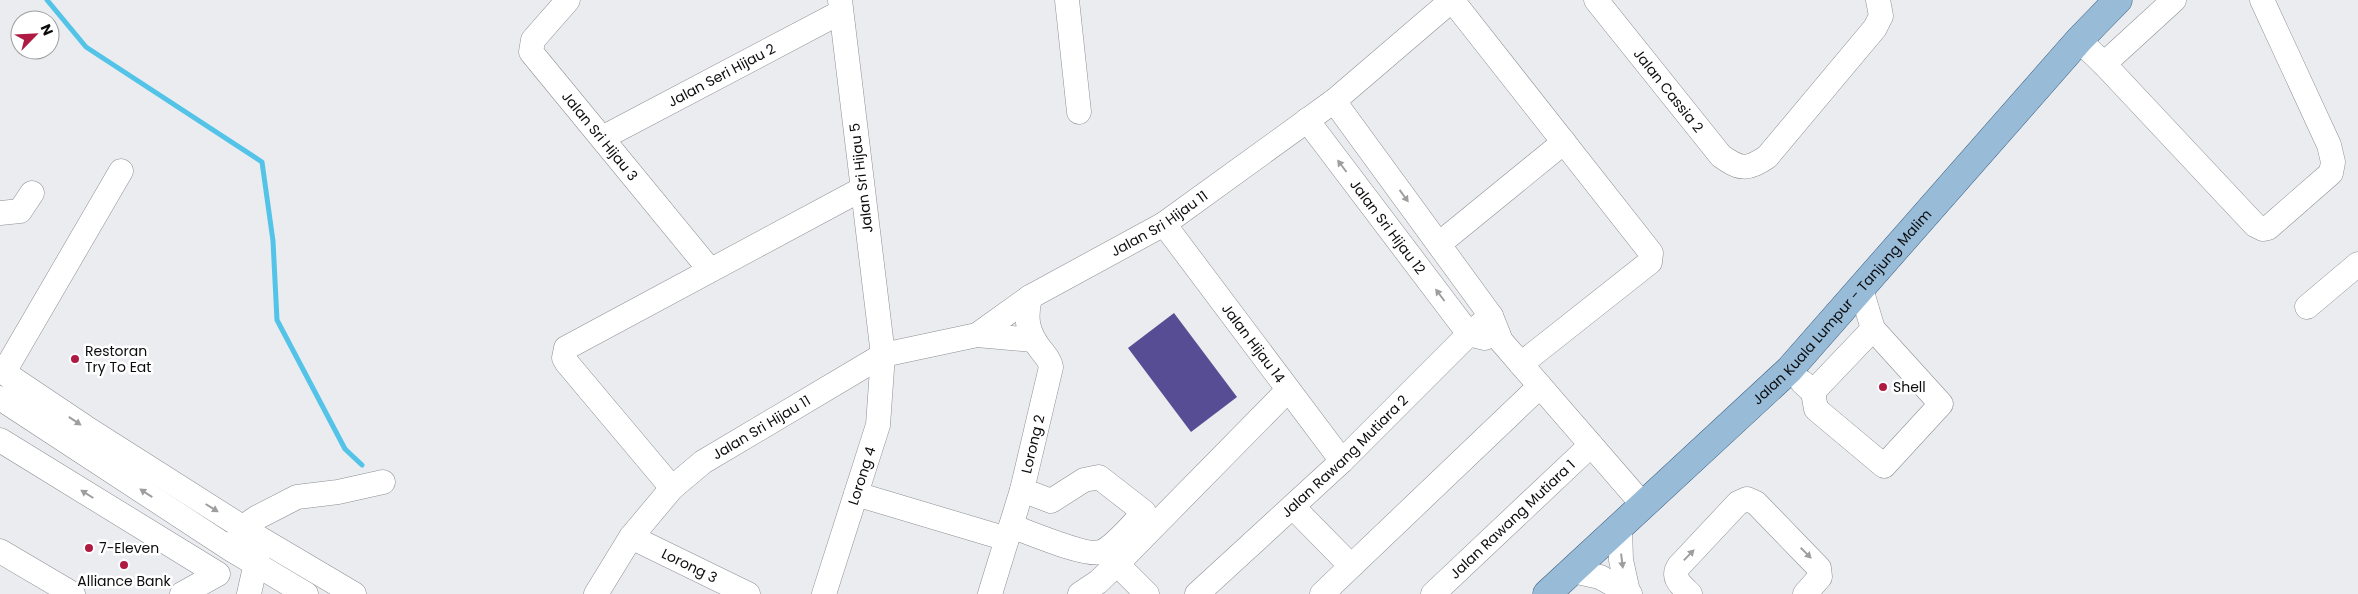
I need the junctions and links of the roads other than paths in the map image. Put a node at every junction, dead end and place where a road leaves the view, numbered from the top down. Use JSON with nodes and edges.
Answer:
{"nodes":[{"id":1,"x":568,"y":0,"type":"edge"},
{"id":2,"x":1067,"y":0,"type":"edge"},
{"id":3,"x":1452,"y":0,"type":"edge"},
{"id":4,"x":1596,"y":0,"type":"edge"},
{"id":5,"x":1878,"y":0,"type":"edge"},
{"id":6,"x":2118,"y":0,"type":"edge"},
{"id":7,"x":2174,"y":0,"type":"edge"},
{"id":8,"x":2262,"y":0,"type":"edge"},
{"id":9,"x":841,"y":6,"type":"edge"},
{"id":10,"x":2079,"y":40,"type":"junction"},
{"id":11,"x":2104,"y":64,"type":"junction"},
{"id":12,"x":1334,"y":101,"type":"junction"},
{"id":13,"x":1079,"y":112,"type":"dead end"},
{"id":14,"x":1307,"y":120,"type":"junction"},
{"id":15,"x":602,"y":138,"type":"junction"},
{"id":16,"x":1564,"y":142,"type":"junction"},
{"id":17,"x":121,"y":171,"type":"dead end"},
{"id":18,"x":862,"y":190,"type":"junction"},
{"id":19,"x":32,"y":194,"type":"dead end"},
{"id":20,"x":0,"y":213,"type":"edge"},
{"id":21,"x":1164,"y":224,"type":"junction"},
{"id":22,"x":1439,"y":244,"type":"junction"},
{"id":23,"x":2358,"y":264,"type":"edge"},
{"id":24,"x":710,"y":270,"type":"junction"},
{"id":25,"x":1861,"y":289,"type":"junction"},
{"id":26,"x":1030,"y":298,"type":"junction"},
{"id":27,"x":2307,"y":307,"type":"dead end"},
{"id":28,"x":1491,"y":316,"type":"junction"},
{"id":29,"x":1873,"y":329,"type":"junction"},
{"id":30,"x":1469,"y":334,"type":"junction"},
{"id":31,"x":977,"y":336,"type":"junction"},
{"id":32,"x":1033,"y":340,"type":"junction"},
{"id":33,"x":1501,"y":341,"type":"junction"},
{"id":34,"x":883,"y":355,"type":"junction"},
{"id":35,"x":1521,"y":364,"type":"junction"},
{"id":36,"x":1789,"y":370,"type":"junction"},
{"id":37,"x":1,"y":378,"type":"edge"},
{"id":38,"x":1540,"y":386,"type":"junction"},
{"id":39,"x":1288,"y":391,"type":"junction"},
{"id":40,"x":1813,"y":392,"type":"junction"},
{"id":41,"x":0,"y":398,"type":"edge"},
{"id":42,"x":0,"y":440,"type":"edge"},
{"id":43,"x":1590,"y":445,"type":"junction"},
{"id":44,"x":1342,"y":461,"type":"junction"},
{"id":45,"x":383,"y":482,"type":"dead end"},
{"id":46,"x":672,"y":488,"type":"junction"},
{"id":47,"x":1022,"y":490,"type":"junction"},
{"id":48,"x":856,"y":494,"type":"junction"},
{"id":49,"x":1051,"y":501,"type":"junction"},
{"id":50,"x":1644,"y":506,"type":"junction"},
{"id":51,"x":1293,"y":507,"type":"junction"},
{"id":52,"x":253,"y":528,"type":"junction"},
{"id":53,"x":1620,"y":528,"type":"junction"},
{"id":54,"x":1009,"y":533,"type":"junction"},
{"id":55,"x":632,"y":537,"type":"junction"},
{"id":56,"x":1046,"y":538,"type":"junction"},
{"id":57,"x":232,"y":550,"type":"junction"},
{"id":58,"x":0,"y":552,"type":"edge"},
{"id":59,"x":257,"y":564,"type":"junction"},
{"id":60,"x":1117,"y":564,"type":"junction"},
{"id":61,"x":1351,"y":566,"type":"junction"},
{"id":62,"x":1573,"y":571,"type":"junction"},
{"id":63,"x":217,"y":584,"type":"edge"},
{"id":64,"x":1332,"y":591,"type":"edge"},
{"id":65,"x":1628,"y":593,"type":"edge"},
{"id":66,"x":73,"y":594,"type":"edge"},
{"id":67,"x":182,"y":594,"type":"edge"},
{"id":68,"x":249,"y":594,"type":"edge"},
{"id":69,"x":306,"y":594,"type":"edge"},
{"id":70,"x":354,"y":594,"type":"edge"},
{"id":71,"x":596,"y":594,"type":"edge"},
{"id":72,"x":748,"y":594,"type":"edge"},
{"id":73,"x":824,"y":594,"type":"edge"},
{"id":74,"x":990,"y":594,"type":"edge"},
{"id":75,"x":1080,"y":594,"type":"edge"},
{"id":76,"x":1147,"y":594,"type":"edge"},
{"id":77,"x":1197,"y":594,"type":"edge"},
{"id":78,"x":1433,"y":594,"type":"edge"},
{"id":79,"x":1547,"y":594,"type":"edge"},
{"id":80,"x":1690,"y":594,"type":"edge"},
{"id":81,"x":1805,"y":594,"type":"edge"}],
"edges":[{"from":1,"to":15,"type":"street","name":"Jalan Sri Hijau 3"},
{"from":2,"to":13,"type":"street"},
{"from":3,"to":12,"type":"street","name":"Jalan Sri Hijau 11"},
{"from":3,"to":16,"type":"street"},
{"from":4,"to":5,"type":"street","name":"Jalan Cassia 2"},
{"from":6,"to":10,"type":"main road","name":"Jalan Kuala Lumpur - Tanjung Malim"},
{"from":7,"to":11,"type":"street"},
{"from":8,"to":11,"type":"street"},
{"from":9,"to":15,"type":"street","name":"Jalan Seri Hijau 2"},
{"from":9,"to":18,"type":"street","name":"Jalan Sri Hijau 5"},
{"from":10,"to":11,"type":"street"},
{"from":10,"to":25,"type":"main road","name":"Jalan Kuala Lumpur - Tanjung Malim"},
{"from":12,"to":14,"type":"street","name":"Jalan Sri Hijau 11"},
{"from":12,"to":22,"type":"street","one_way":true},
{"from":14,"to":21,"type":"street","name":"Jalan Sri Hijau 11"},
{"from":30,"to":14,"type":"street","name":"Jalan Sri Hijau 12","one_way":true},
{"from":15,"to":24,"type":"street","name":"Jalan Sri Hijau 3"},
{"from":16,"to":22,"type":"street"},
{"from":16,"to":35,"type":"street"},
{"from":17,"to":37,"type":"street"},
{"from":18,"to":24,"type":"street"},
{"from":18,"to":34,"type":"street","name":"Jalan Sri Hijau 5"},
{"from":19,"to":20,"type":"street"},
{"from":21,"to":26,"type":"street","name":"Jalan Sri Hijau 11"},
{"from":21,"to":39,"type":"street","name":"Jalan Hijau 14"},
{"from":22,"to":28,"type":"street"},
{"from":23,"to":27,"type":"street"},
{"from":24,"to":46,"type":"street"},
{"from":25,"to":29,"type":"street"},
{"from":25,"to":36,"type":"main road","name":"Jalan Kuala Lumpur - Tanjung Malim"},
{"from":26,"to":31,"type":"street","name":"Jalan Sri Hijau 11"},
{"from":26,"to":32,"type":"street","name":"Lorong 2"},
{"from":28,"to":30,"type":"street","name":"Jalan Rawang Mutiara 2"},
{"from":28,"to":33,"type":"street"},
{"from":29,"to":40,"type":"street"},
{"from":29,"to":40,"type":"street"},
{"from":30,"to":33,"type":"street"},
{"from":30,"to":44,"type":"street","name":"Jalan Rawang Mutiara 2"},
{"from":31,"to":32,"type":"street","name":"Jalan Sri Hijau 11"},
{"from":31,"to":34,"type":"street","name":"Jalan Sri Hijau 11"},
{"from":32,"to":47,"type":"street","name":"Lorong 2"},
{"from":33,"to":35,"type":"street"},
{"from":34,"to":46,"type":"street","name":"Jalan Sri Hijau 11"},
{"from":34,"to":48,"type":"street","name":"Lorong 4"},
{"from":35,"to":38,"type":"street"},
{"from":36,"to":40,"type":"street"},
{"from":36,"to":50,"type":"main road","name":"Jalan Kuala Lumpur - Tanjung Malim"},
{"from":37,"to":52,"type":"street","one_way":true},
{"from":38,"to":43,"type":"street"},
{"from":38,"to":61,"type":"street"},
{"from":39,"to":44,"type":"street","name":"Jalan Hijau 14"},
{"from":39,"to":60,"type":"street"},
{"from":57,"to":41,"type":"street","one_way":true},
{"from":63,"to":42,"type":"street","one_way":true},
{"from":43,"to":50,"type":"street"},
{"from":43,"to":78,"type":"street","name":"Jalan Rawang Mutiara 1"},
{"from":44,"to":51,"type":"street","name":"Jalan Rawang Mutiara 2"},
{"from":45,"to":52,"type":"street"},
{"from":46,"to":55,"type":"street","name":"Jalan Sri Hijau 11"},
{"from":47,"to":49,"type":"street"},
{"from":47,"to":54,"type":"street","name":"Lorong 2"},
{"from":48,"to":54,"type":"street"},
{"from":48,"to":73,"type":"street","name":"Lorong 4"},
{"from":49,"to":56,"type":"street"},
{"from":49,"to":56,"type":"street"},
{"from":50,"to":53,"type":"main road","name":"Jalan Kuala Lumpur - Tanjung Malim"},
{"from":51,"to":61,"type":"street"},
{"from":51,"to":77,"type":"street","name":"Jalan Rawang Mutiara 2"},
{"from":52,"to":57,"type":"street"},
{"from":52,"to":59,"type":"street"},
{"from":52,"to":70,"type":"street"},
{"from":53,"to":62,"type":"main road","name":"Jalan Kuala Lumpur - Tanjung Malim"},
{"from":53,"to":65,"type":"street","one_way":true},
{"from":54,"to":56,"type":"street"},
{"from":54,"to":74,"type":"street","name":"Lorong 2"},
{"from":55,"to":71,"type":"street","name":"Jalan Sri Hijau 11"},
{"from":55,"to":72,"type":"street","name":"Lorong 3"},
{"from":57,"to":59,"type":"street"},
{"from":57,"to":63,"type":"street"},
{"from":58,"to":66,"type":"street"},
{"from":59,"to":68,"type":"street"},
{"from":59,"to":69,"type":"street"},
{"from":60,"to":75,"type":"street"},
{"from":60,"to":76,"type":"street"},
{"from":61,"to":64,"type":"street"},
{"from":62,"to":65,"type":"street"},
{"from":62,"to":79,"type":"main road","name":"Jalan Kuala Lumpur - Tanjung Malim"},
{"from":63,"to":67,"type":"street"},
{"from":80,"to":81,"type":"street","one_way":true}]}
